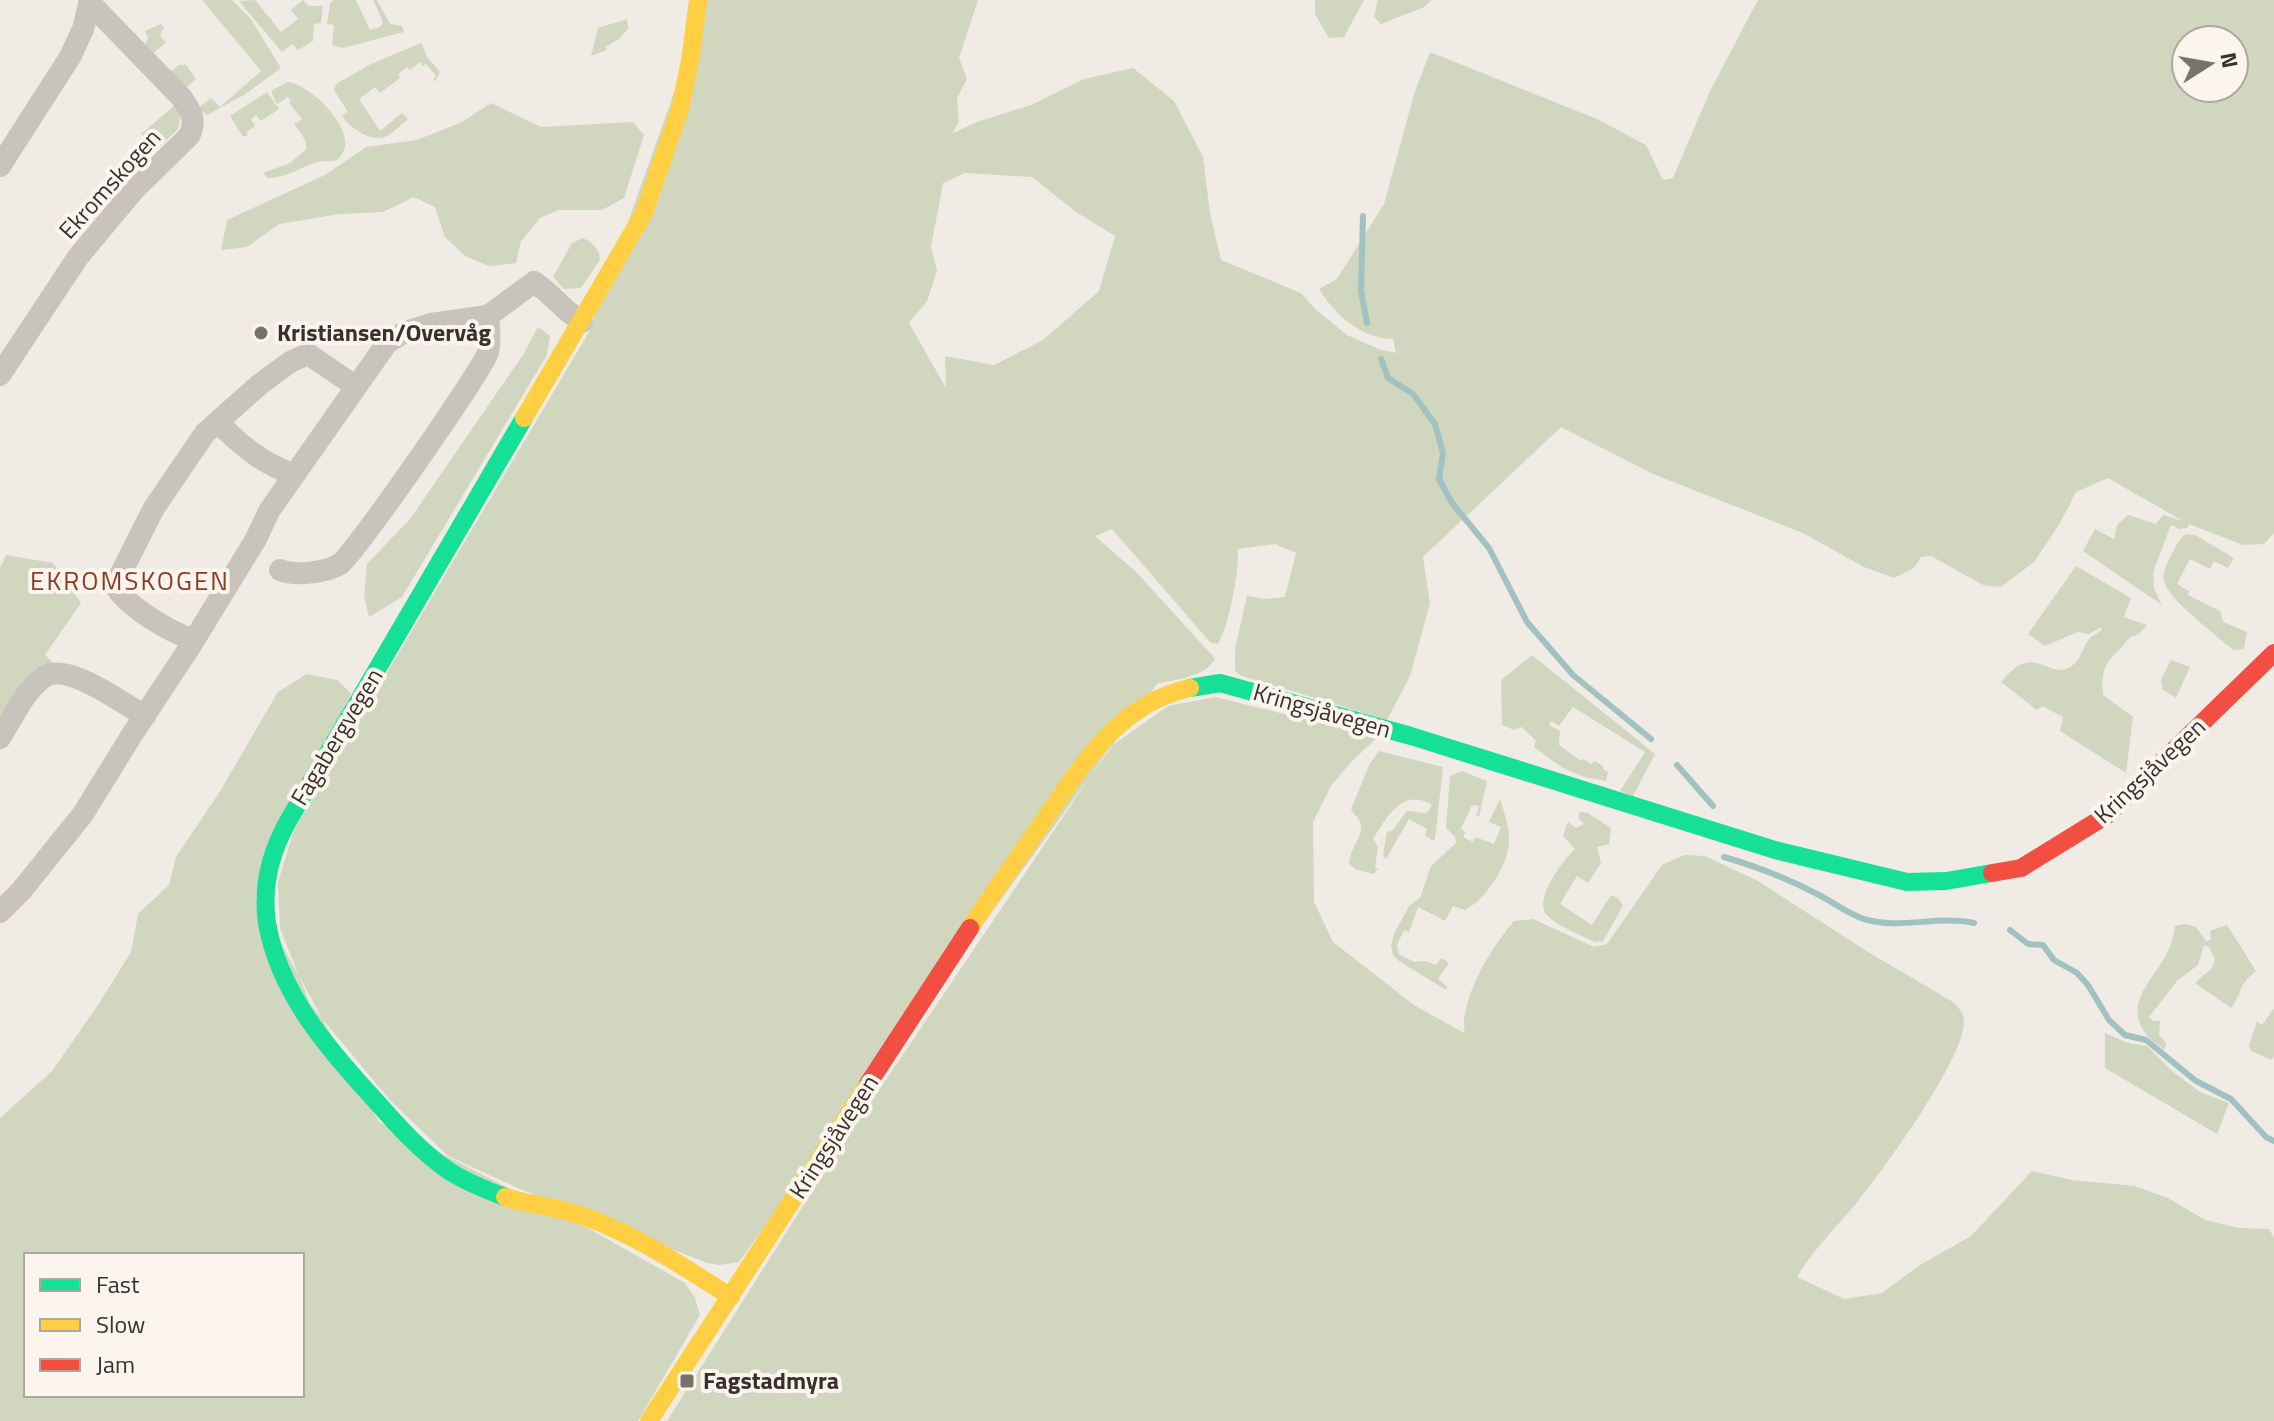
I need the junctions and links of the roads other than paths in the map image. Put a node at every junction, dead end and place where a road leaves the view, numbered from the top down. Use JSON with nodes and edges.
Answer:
{"nodes":[{"id":1,"x":698,"y":0,"type":"edge"},
{"id":2,"x":89,"y":1,"type":"edge"},
{"id":3,"x":0,"y":166,"type":"edge"},
{"id":4,"x":488,"y":316,"type":"junction"},
{"id":5,"x":582,"y":322,"type":"junction"},
{"id":6,"x":0,"y":375,"type":"edge"},
{"id":7,"x":355,"y":386,"type":"junction"},
{"id":8,"x":218,"y":422,"type":"junction"},
{"id":9,"x":293,"y":474,"type":"junction"},
{"id":10,"x":280,"y":570,"type":"dead end"},
{"id":11,"x":194,"y":640,"type":"junction"},
{"id":12,"x":2274,"y":653,"type":"edge"},
{"id":13,"x":145,"y":716,"type":"junction"},
{"id":14,"x":0,"y":738,"type":"edge"},
{"id":15,"x":0,"y":912,"type":"edge"},
{"id":16,"x":731,"y":1297,"type":"junction"},
{"id":17,"x":649,"y":1421,"type":"edge"}],
"edges":[{"from":1,"to":5,"type":"street","name":"Fagabergvegen"},
{"from":2,"to":3,"type":"street"},
{"from":2,"to":6,"type":"street","name":"Ekromskogen"},
{"from":4,"to":5,"type":"street"},
{"from":4,"to":7,"type":"street"},
{"from":4,"to":10,"type":"street"},
{"from":5,"to":16,"type":"street","name":"Fagabergvegen"},
{"from":7,"to":8,"type":"street"},
{"from":7,"to":9,"type":"street"},
{"from":8,"to":9,"type":"street"},
{"from":8,"to":11,"type":"street"},
{"from":9,"to":11,"type":"street"},
{"from":11,"to":13,"type":"street"},
{"from":12,"to":16,"type":"street","name":"Kringsjåvegen"},
{"from":13,"to":14,"type":"street"},
{"from":13,"to":15,"type":"street"},
{"from":16,"to":17,"type":"street","name":"Kringsjåvegen"}]}
